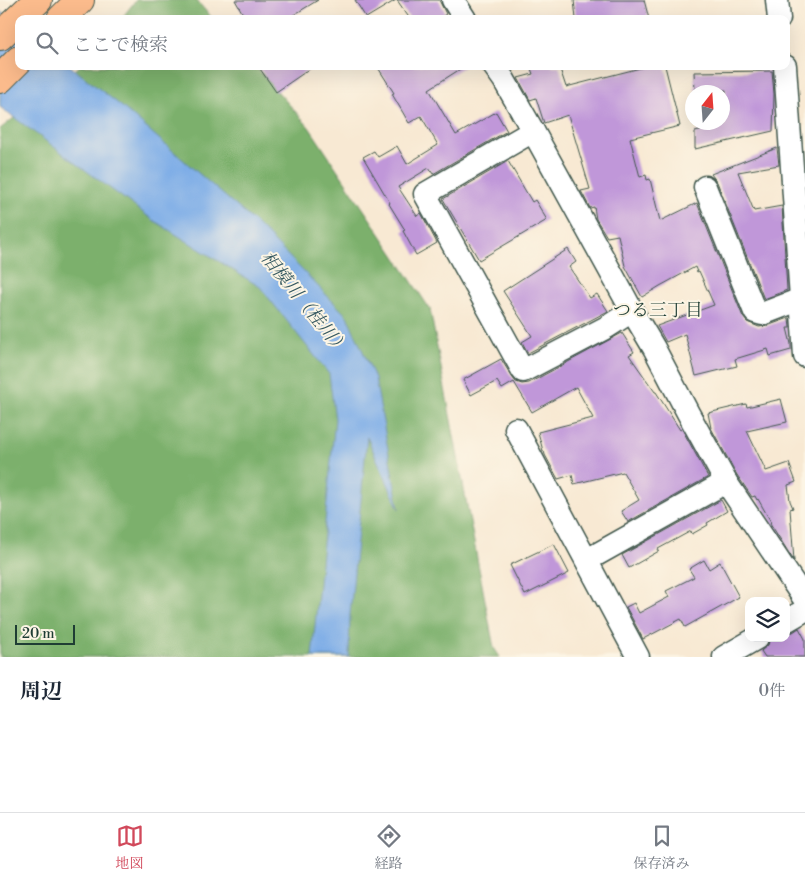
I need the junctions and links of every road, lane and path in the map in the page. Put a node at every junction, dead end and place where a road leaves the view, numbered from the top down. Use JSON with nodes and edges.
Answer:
{"nodes":[{"id":1,"x":38,"y":0,"type":"edge"},
{"id":2,"x":80,"y":0,"type":"edge"},
{"id":3,"x":453,"y":0,"type":"edge"},
{"id":4,"x":777,"y":0,"type":"edge"},
{"id":5,"x":22,"y":15,"type":"edge"},
{"id":6,"x":65,"y":15,"type":"edge"},
{"id":7,"x":462,"y":15,"type":"edge"},
{"id":8,"x":779,"y":15,"type":"edge"},
{"id":9,"x":15,"y":22,"type":"edge"},
{"id":10,"x":0,"y":36,"type":"edge"},
{"id":11,"x":15,"y":64,"type":"edge"},
{"id":12,"x":497,"y":70,"type":"edge"},
{"id":13,"x":785,"y":70,"type":"edge"},
{"id":14,"x":0,"y":79,"type":"edge"},
{"id":15,"x":533,"y":131,"type":"junction"},
{"id":16,"x":705,"y":187,"type":"dead end"},
{"id":17,"x":801,"y":299,"type":"junction"},
{"id":18,"x":632,"y":311,"type":"junction"},
{"id":19,"x":805,"y":356,"type":"edge"},
{"id":20,"x":516,"y":429,"type":"dead end"},
{"id":21,"x":726,"y":482,"type":"junction"},
{"id":22,"x":586,"y":560,"type":"junction"},
{"id":23,"x":805,"y":600,"type":"edge"},
{"id":24,"x":805,"y":610,"type":"edge"},
{"id":25,"x":790,"y":619,"type":"edge"},
{"id":26,"x":750,"y":642,"type":"edge"},
{"id":27,"x":638,"y":657,"type":"edge"},
{"id":28,"x":724,"y":657,"type":"edge"}],
"edges":[{"from":1,"to":5,"type":"highway"},
{"from":2,"to":6,"type":"highway"},
{"from":3,"to":7,"type":"street"},
{"from":4,"to":8,"type":"street"},
{"from":9,"to":10,"type":"highway"},
{"from":11,"to":14,"type":"highway"},
{"from":12,"to":15,"type":"street"},
{"from":13,"to":17,"type":"street"},
{"from":15,"to":18,"type":"street"},
{"from":15,"to":18,"type":"street"},
{"from":16,"to":17,"type":"street"},
{"from":17,"to":19,"type":"street"},
{"from":18,"to":21,"type":"street"},
{"from":20,"to":22,"type":"street"},
{"from":21,"to":22,"type":"street"},
{"from":21,"to":23,"type":"street"},
{"from":22,"to":27,"type":"street"},
{"from":24,"to":25,"type":"street"},
{"from":26,"to":28,"type":"street"}]}
